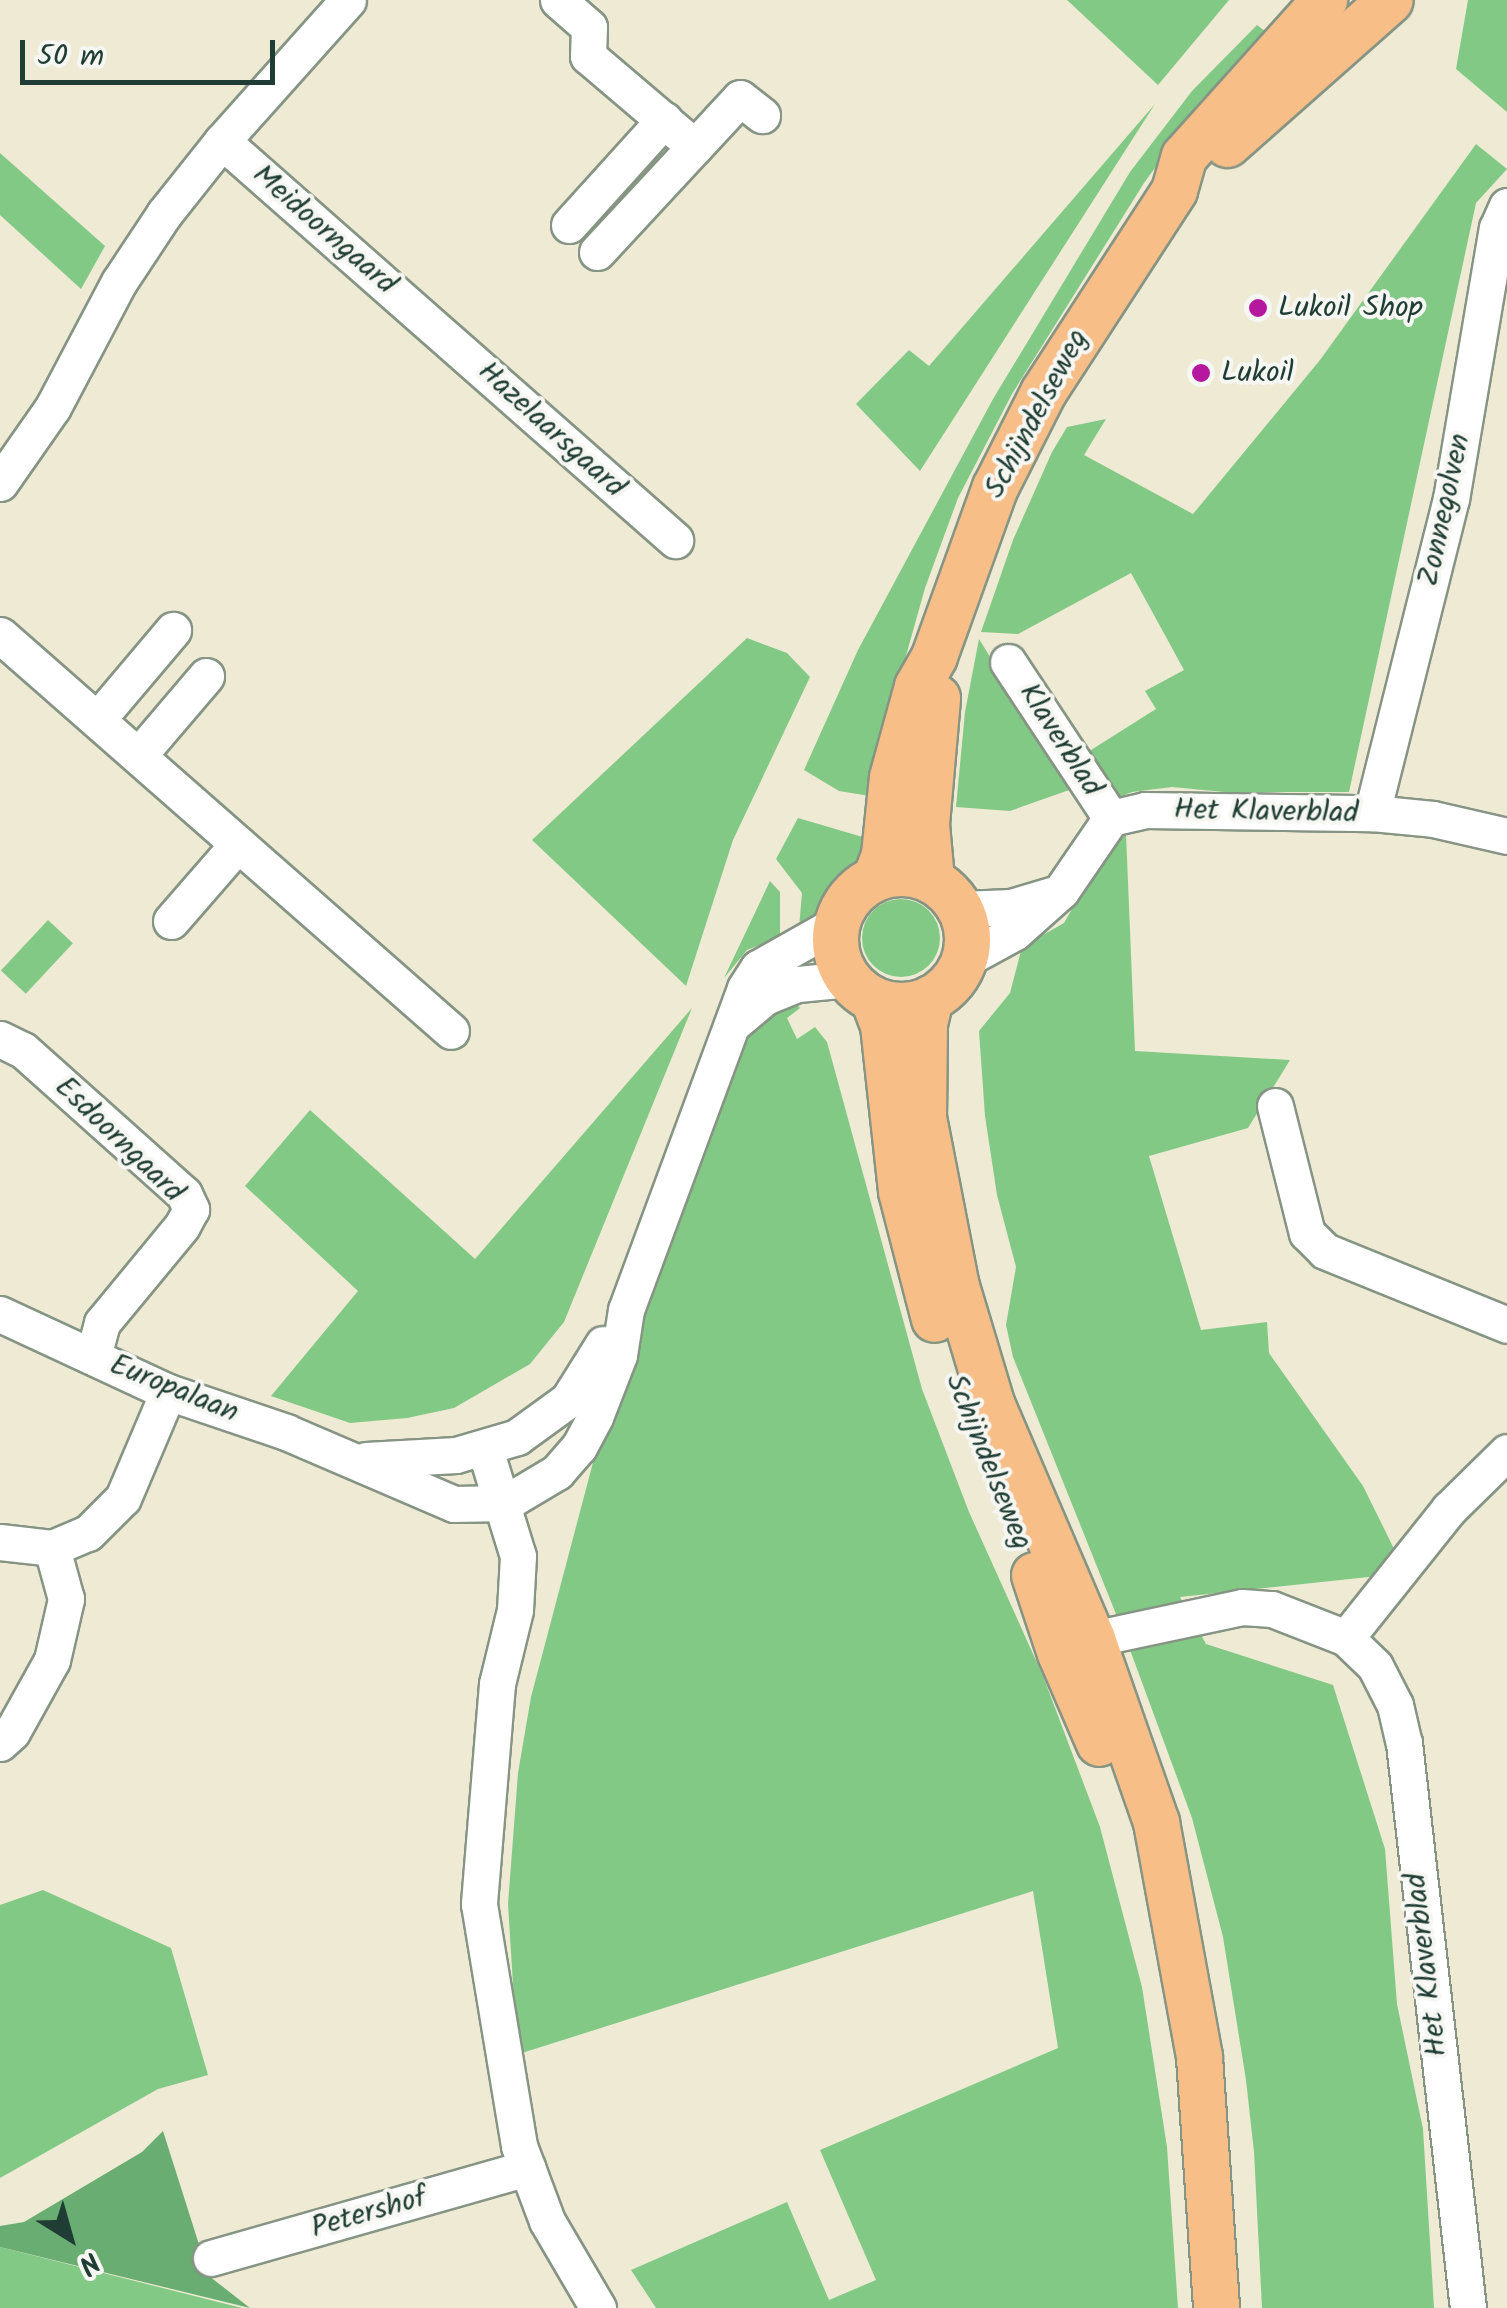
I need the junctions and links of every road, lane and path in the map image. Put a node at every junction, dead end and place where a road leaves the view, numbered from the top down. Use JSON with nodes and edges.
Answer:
{"nodes":[{"id":1,"x":348,"y":0,"type":"edge"},
{"id":2,"x":558,"y":0,"type":"edge"},
{"id":3,"x":1327,"y":0,"type":"edge"},
{"id":4,"x":1390,"y":0,"type":"edge"},
{"id":5,"x":1312,"y":69,"type":"junction"},
{"id":6,"x":762,"y":116,"type":"dead end"},
{"id":7,"x":664,"y":120,"type":"junction"},
{"id":8,"x":222,"y":141,"type":"junction"},
{"id":9,"x":694,"y":147,"type":"junction"},
{"id":10,"x":1174,"y":190,"type":"junction"},
{"id":11,"x":1507,"y":206,"type":"edge"},
{"id":12,"x":569,"y":225,"type":"dead end"},
{"id":13,"x":597,"y":252,"type":"dead end"},
{"id":14,"x":427,"y":319,"type":"joint"},
{"id":15,"x":11,"y":442,"type":"edge"},
{"id":16,"x":0,"y":484,"type":"edge"},
{"id":17,"x":675,"y":540,"type":"dead end"},
{"id":18,"x":173,"y":630,"type":"dead end"},
{"id":19,"x":0,"y":635,"type":"edge"},
{"id":20,"x":934,"y":656,"type":"junction"},
{"id":21,"x":1008,"y":662,"type":"dead end"},
{"id":22,"x":206,"y":676,"type":"dead end"},
{"id":23,"x":97,"y":720,"type":"junction"},
{"id":24,"x":138,"y":756,"type":"junction"},
{"id":25,"x":1372,"y":814,"type":"junction"},
{"id":26,"x":1111,"y":818,"type":"junction"},
{"id":27,"x":1507,"y":836,"type":"edge"},
{"id":28,"x":238,"y":844,"type":"junction"},
{"id":29,"x":875,"y":878,"type":"junction"},
{"id":30,"x":1062,"y":890,"type":"junction"},
{"id":31,"x":946,"y":894,"type":"junction"},
{"id":32,"x":171,"y":921,"type":"dead end"},
{"id":33,"x":836,"y":924,"type":"junction"},
{"id":34,"x":964,"y":960,"type":"junction"},
{"id":35,"x":861,"y":989,"type":"junction"},
{"id":36,"x":930,"y":998,"type":"junction"},
{"id":37,"x":728,"y":1028,"type":"junction"},
{"id":38,"x":451,"y":1032,"type":"dead end"},
{"id":39,"x":0,"y":1038,"type":"edge"},
{"id":40,"x":1275,"y":1106,"type":"dead end"},
{"id":41,"x":626,"y":1310,"type":"junction"},
{"id":42,"x":0,"y":1314,"type":"edge"},
{"id":43,"x":1507,"y":1325,"type":"edge"},
{"id":44,"x":93,"y":1356,"type":"junction"},
{"id":45,"x":168,"y":1392,"type":"junction"},
{"id":46,"x":486,"y":1448,"type":"junction"},
{"id":47,"x":1507,"y":1452,"type":"edge"},
{"id":48,"x":349,"y":1460,"type":"junction"},
{"id":49,"x":505,"y":1503,"type":"junction"},
{"id":50,"x":0,"y":1542,"type":"edge"},
{"id":51,"x":52,"y":1548,"type":"junction"},
{"id":52,"x":1047,"y":1606,"type":"junction"},
{"id":53,"x":1346,"y":1638,"type":"junction"},
{"id":54,"x":1092,"y":1639,"type":"junction"},
{"id":55,"x":0,"y":1742,"type":"edge"},
{"id":56,"x":1169,"y":1906,"type":"junction"},
{"id":57,"x":527,"y":2168,"type":"junction"},
{"id":58,"x":211,"y":2258,"type":"dead end"},
{"id":59,"x":598,"y":2308,"type":"edge"},
{"id":60,"x":1216,"y":2308,"type":"edge"},
{"id":61,"x":1468,"y":2308,"type":"edge"}],
"edges":[{"from":1,"to":8,"type":"street"},
{"from":2,"to":7,"type":"street"},
{"from":3,"to":5,"type":"main road"},
{"from":3,"to":10,"type":"main road","name":"Schijndelseweg"},
{"from":4,"to":5,"type":"main road","name":"Schijndelseweg"},
{"from":5,"to":10,"type":"main road","name":"Schijndelseweg"},
{"from":6,"to":9,"type":"street"},
{"from":7,"to":9,"type":"street"},
{"from":7,"to":12,"type":"street"},
{"from":8,"to":14,"type":"street","name":"Meidoorngaard"},
{"from":8,"to":15,"type":"street"},
{"from":9,"to":13,"type":"street"},
{"from":10,"to":20,"type":"main road","name":"Schijndelseweg"},
{"from":11,"to":25,"type":"street","name":"Zonnegolven"},
{"from":14,"to":17,"type":"street","name":"Hazelaarsgaard"},
{"from":15,"to":16,"type":"street"},
{"from":18,"to":23,"type":"street"},
{"from":19,"to":23,"type":"street"},
{"from":20,"to":29,"type":"main road","name":"Schijndelseweg"},
{"from":20,"to":31,"type":"main road","name":"Schijndelseweg"},
{"from":21,"to":26,"type":"street","name":"Klaverblad"},
{"from":22,"to":24,"type":"street"},
{"from":23,"to":24,"type":"street"},
{"from":24,"to":28,"type":"street"},
{"from":25,"to":26,"type":"street","name":"Het Klaverblad"},
{"from":25,"to":27,"type":"street","name":"Het Klaverblad"},
{"from":26,"to":30,"type":"street"},
{"from":28,"to":32,"type":"street"},
{"from":28,"to":38,"type":"street"},
{"from":29,"to":31,"type":"main road"},
{"from":29,"to":33,"type":"main road"},
{"from":30,"to":31,"type":"street"},
{"from":30,"to":34,"type":"street"},
{"from":31,"to":34,"type":"main road"},
{"from":33,"to":35,"type":"main road"},
{"from":33,"to":37,"type":"street"},
{"from":34,"to":36,"type":"main road"},
{"from":35,"to":36,"type":"main road"},
{"from":35,"to":37,"type":"street"},
{"from":35,"to":52,"type":"main road","name":"Schijndelseweg"},
{"from":36,"to":54,"type":"main road","name":"Schijndelseweg"},
{"from":37,"to":41,"type":"street"},
{"from":39,"to":44,"type":"street","name":"Esdoorngaard"},
{"from":40,"to":43,"type":"street"},
{"from":41,"to":46,"type":"street"},
{"from":41,"to":49,"type":"street"},
{"from":42,"to":44,"type":"street","name":"Europalaan"},
{"from":44,"to":45,"type":"street","name":"Europalaan"},
{"from":45,"to":48,"type":"street","name":"Europalaan"},
{"from":45,"to":51,"type":"street"},
{"from":46,"to":48,"type":"street","name":"Europalaan"},
{"from":46,"to":49,"type":"street"},
{"from":47,"to":53,"type":"street"},
{"from":48,"to":49,"type":"street","name":"Europalaan"},
{"from":49,"to":57,"type":"street"},
{"from":50,"to":51,"type":"street"},
{"from":51,"to":55,"type":"street"},
{"from":52,"to":54,"type":"main road"},
{"from":52,"to":56,"type":"main road","name":"Schijndelseweg"},
{"from":53,"to":54,"type":"street","name":"Het Klaverblad"},
{"from":53,"to":61,"type":"street","name":"Het Klaverblad"},
{"from":54,"to":56,"type":"main road","name":"Schijndelseweg"},
{"from":56,"to":60,"type":"main road","name":"Schijndelseweg"},
{"from":57,"to":58,"type":"street","name":"Petershof"},
{"from":57,"to":59,"type":"street"}]}
